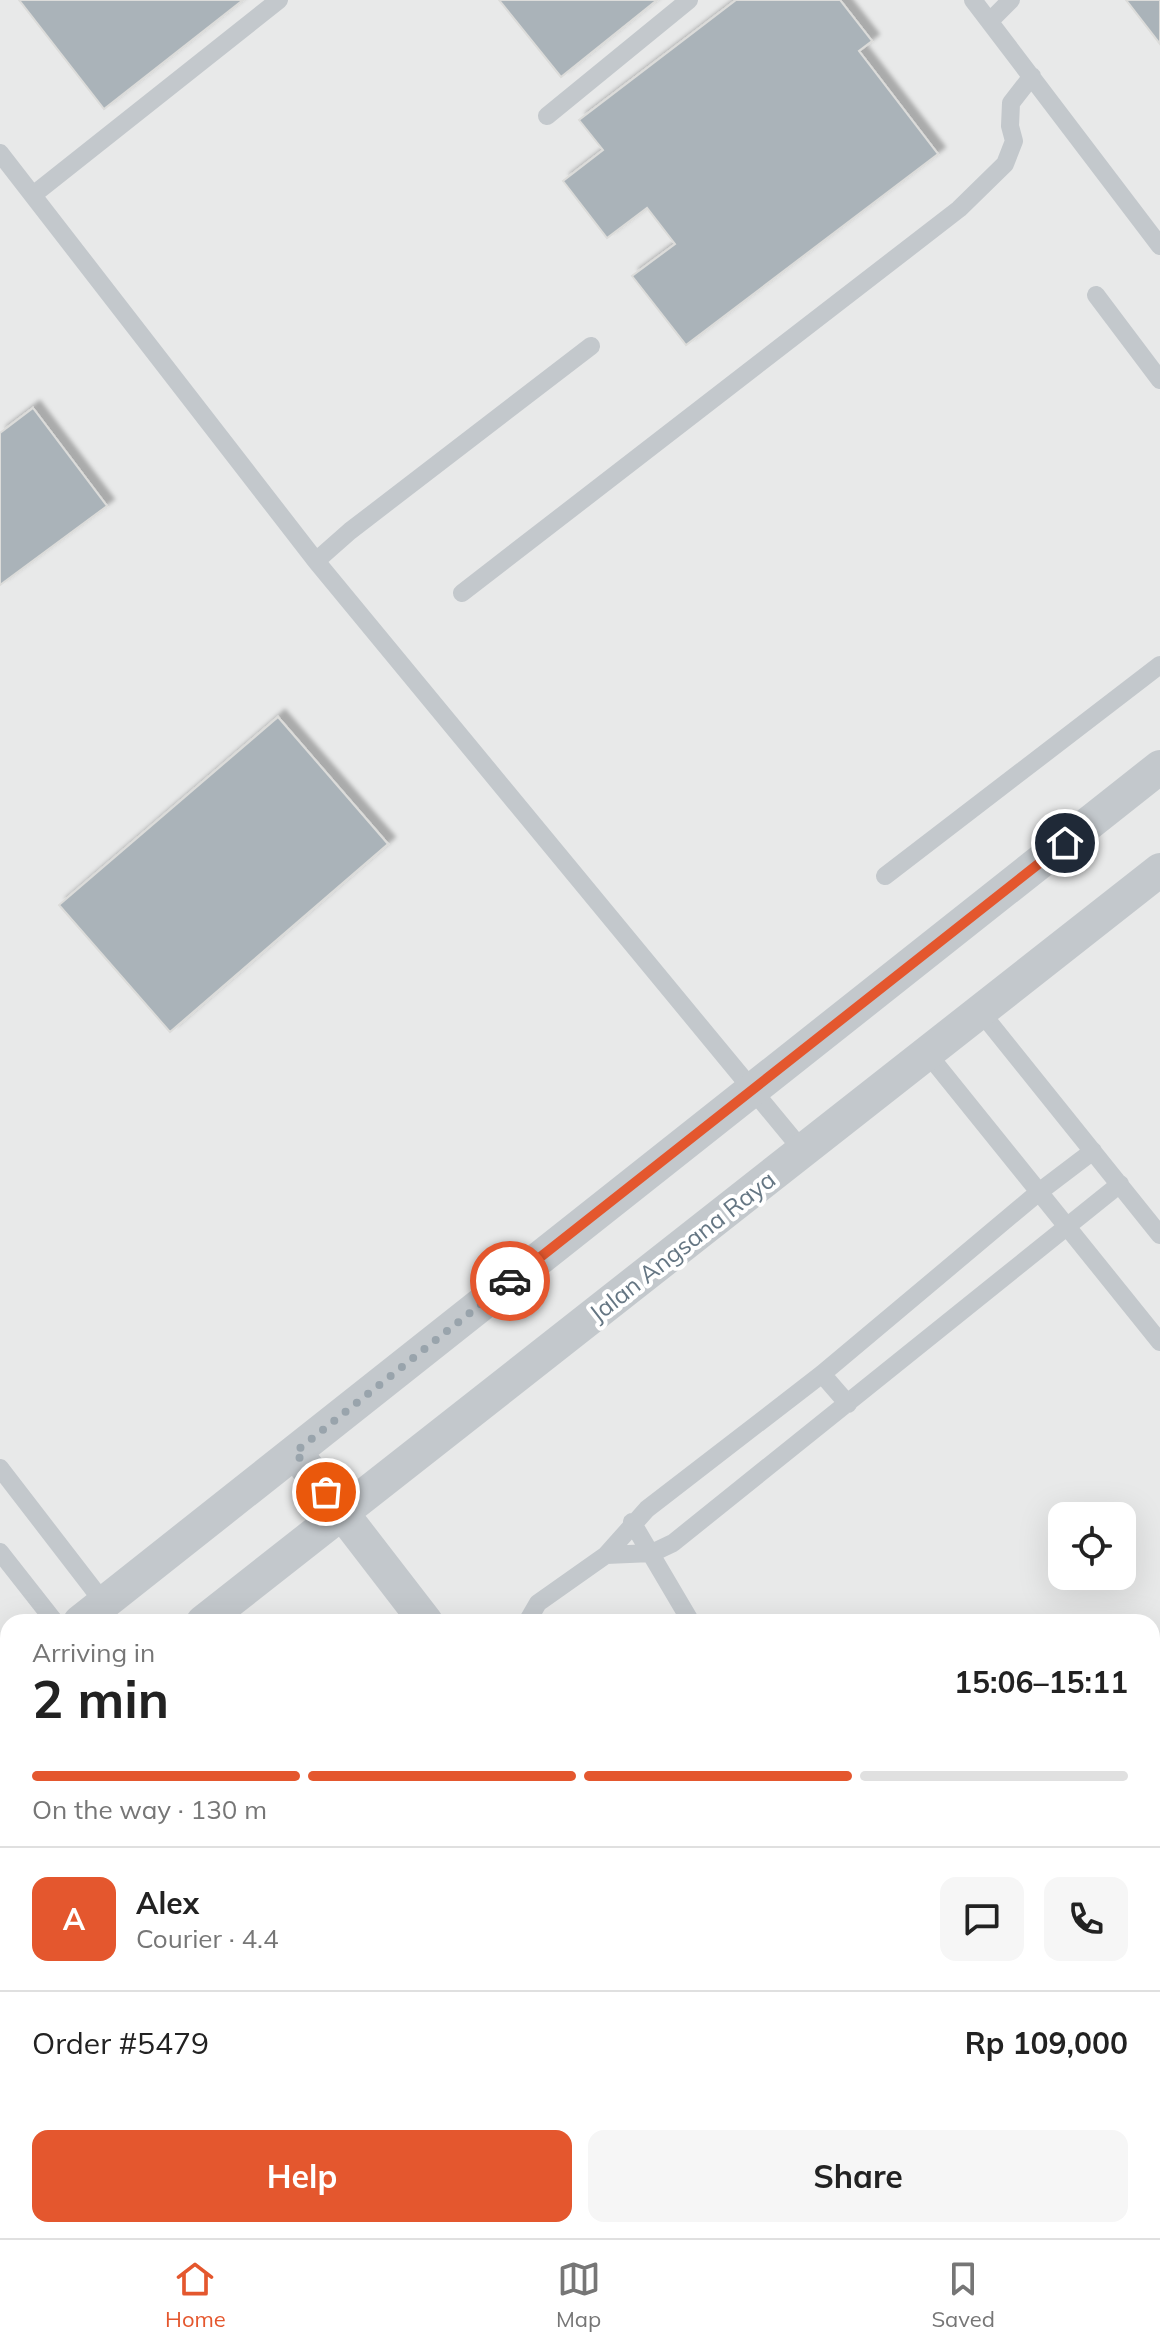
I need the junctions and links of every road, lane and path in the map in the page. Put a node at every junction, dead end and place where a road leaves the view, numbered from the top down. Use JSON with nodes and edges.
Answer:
{"nodes":[{"id":1,"x":279,"y":0,"type":"edge"},
{"id":2,"x":689,"y":0,"type":"edge"},
{"id":3,"x":973,"y":0,"type":"edge"},
{"id":4,"x":1011,"y":0,"type":"edge"},
{"id":5,"x":990,"y":21,"type":"junction"},
{"id":6,"x":1032,"y":76,"type":"junction"},
{"id":7,"x":547,"y":116,"type":"dead end"},
{"id":8,"x":0,"y":153,"type":"edge"},
{"id":9,"x":33,"y":195,"type":"junction"},
{"id":10,"x":1160,"y":246,"type":"edge"},
{"id":11,"x":1096,"y":295,"type":"dead end"},
{"id":12,"x":591,"y":346,"type":"dead end"},
{"id":13,"x":1160,"y":380,"type":"edge"},
{"id":14,"x":316,"y":561,"type":"junction"},
{"id":15,"x":462,"y":593,"type":"dead end"},
{"id":16,"x":1160,"y":665,"type":"edge"},
{"id":17,"x":1160,"y":767,"type":"edge"},
{"id":18,"x":1160,"y":870,"type":"edge"},
{"id":19,"x":885,"y":876,"type":"dead end"},
{"id":20,"x":980,"y":1011,"type":"junction"},
{"id":21,"x":927,"y":1053,"type":"junction"},
{"id":22,"x":755,"y":1088,"type":"junction"},
{"id":23,"x":803,"y":1151,"type":"junction"},
{"id":24,"x":1093,"y":1151,"type":"junction"},
{"id":25,"x":1120,"y":1184,"type":"junction"},
{"id":26,"x":1039,"y":1192,"type":"junction"},
{"id":27,"x":1067,"y":1226,"type":"junction"},
{"id":28,"x":1160,"y":1235,"type":"edge"},
{"id":29,"x":1160,"y":1342,"type":"edge"},
{"id":30,"x":822,"y":1374,"type":"junction"},
{"id":31,"x":848,"y":1404,"type":"junction"},
{"id":32,"x":295,"y":1452,"type":"junction"},
{"id":33,"x":0,"y":1468,"type":"edge"},
{"id":34,"x":342,"y":1513,"type":"junction"},
{"id":35,"x":632,"y":1522,"type":"junction"},
{"id":36,"x":0,"y":1552,"type":"edge"},
{"id":37,"x":652,"y":1553,"type":"junction"},
{"id":38,"x":606,"y":1555,"type":"junction"},
{"id":39,"x":92,"y":1613,"type":"edge"},
{"id":40,"x":49,"y":1614,"type":"edge"},
{"id":41,"x":213,"y":1614,"type":"edge"},
{"id":42,"x":420,"y":1614,"type":"edge"},
{"id":43,"x":532,"y":1614,"type":"edge"},
{"id":44,"x":686,"y":1614,"type":"edge"}],
"edges":[{"from":1,"to":9,"type":"lane"},
{"from":2,"to":7,"type":"lane"},
{"from":3,"to":5,"type":"lane"},
{"from":4,"to":5,"type":"lane"},
{"from":5,"to":6,"type":"lane"},
{"from":6,"to":10,"type":"lane"},
{"from":6,"to":15,"type":"lane"},
{"from":8,"to":9,"type":"lane"},
{"from":9,"to":14,"type":"lane"},
{"from":11,"to":13,"type":"lane"},
{"from":12,"to":14,"type":"lane"},
{"from":14,"to":22,"type":"lane"},
{"from":16,"to":19,"type":"lane"},
{"from":17,"to":22,"type":"street"},
{"from":18,"to":20,"type":"street","name":"Jalan Angsana Raya"},
{"from":20,"to":21,"type":"street","name":"Jalan Angsana Raya"},
{"from":20,"to":24,"type":"lane"},
{"from":21,"to":23,"type":"street","name":"Jalan Angsana Raya"},
{"from":21,"to":26,"type":"lane"},
{"from":22,"to":23,"type":"lane"},
{"from":22,"to":32,"type":"street"},
{"from":23,"to":34,"type":"street","name":"Jalan Angsana Raya"},
{"from":24,"to":25,"type":"lane"},
{"from":24,"to":26,"type":"lane"},
{"from":25,"to":27,"type":"lane"},
{"from":25,"to":28,"type":"lane"},
{"from":26,"to":27,"type":"lane"},
{"from":26,"to":30,"type":"lane"},
{"from":27,"to":29,"type":"lane"},
{"from":27,"to":31,"type":"lane"},
{"from":30,"to":31,"type":"lane"},
{"from":30,"to":35,"type":"lane"},
{"from":31,"to":37,"type":"lane"},
{"from":32,"to":34,"type":"street"},
{"from":32,"to":39,"type":"street"},
{"from":33,"to":39,"type":"lane"},
{"from":34,"to":41,"type":"street","name":"Jalan Angsana Raya"},
{"from":34,"to":42,"type":"street"},
{"from":35,"to":37,"type":"lane"},
{"from":35,"to":38,"type":"lane"},
{"from":36,"to":40,"type":"lane"},
{"from":37,"to":38,"type":"lane"},
{"from":37,"to":44,"type":"lane"},
{"from":38,"to":43,"type":"lane"}]}
